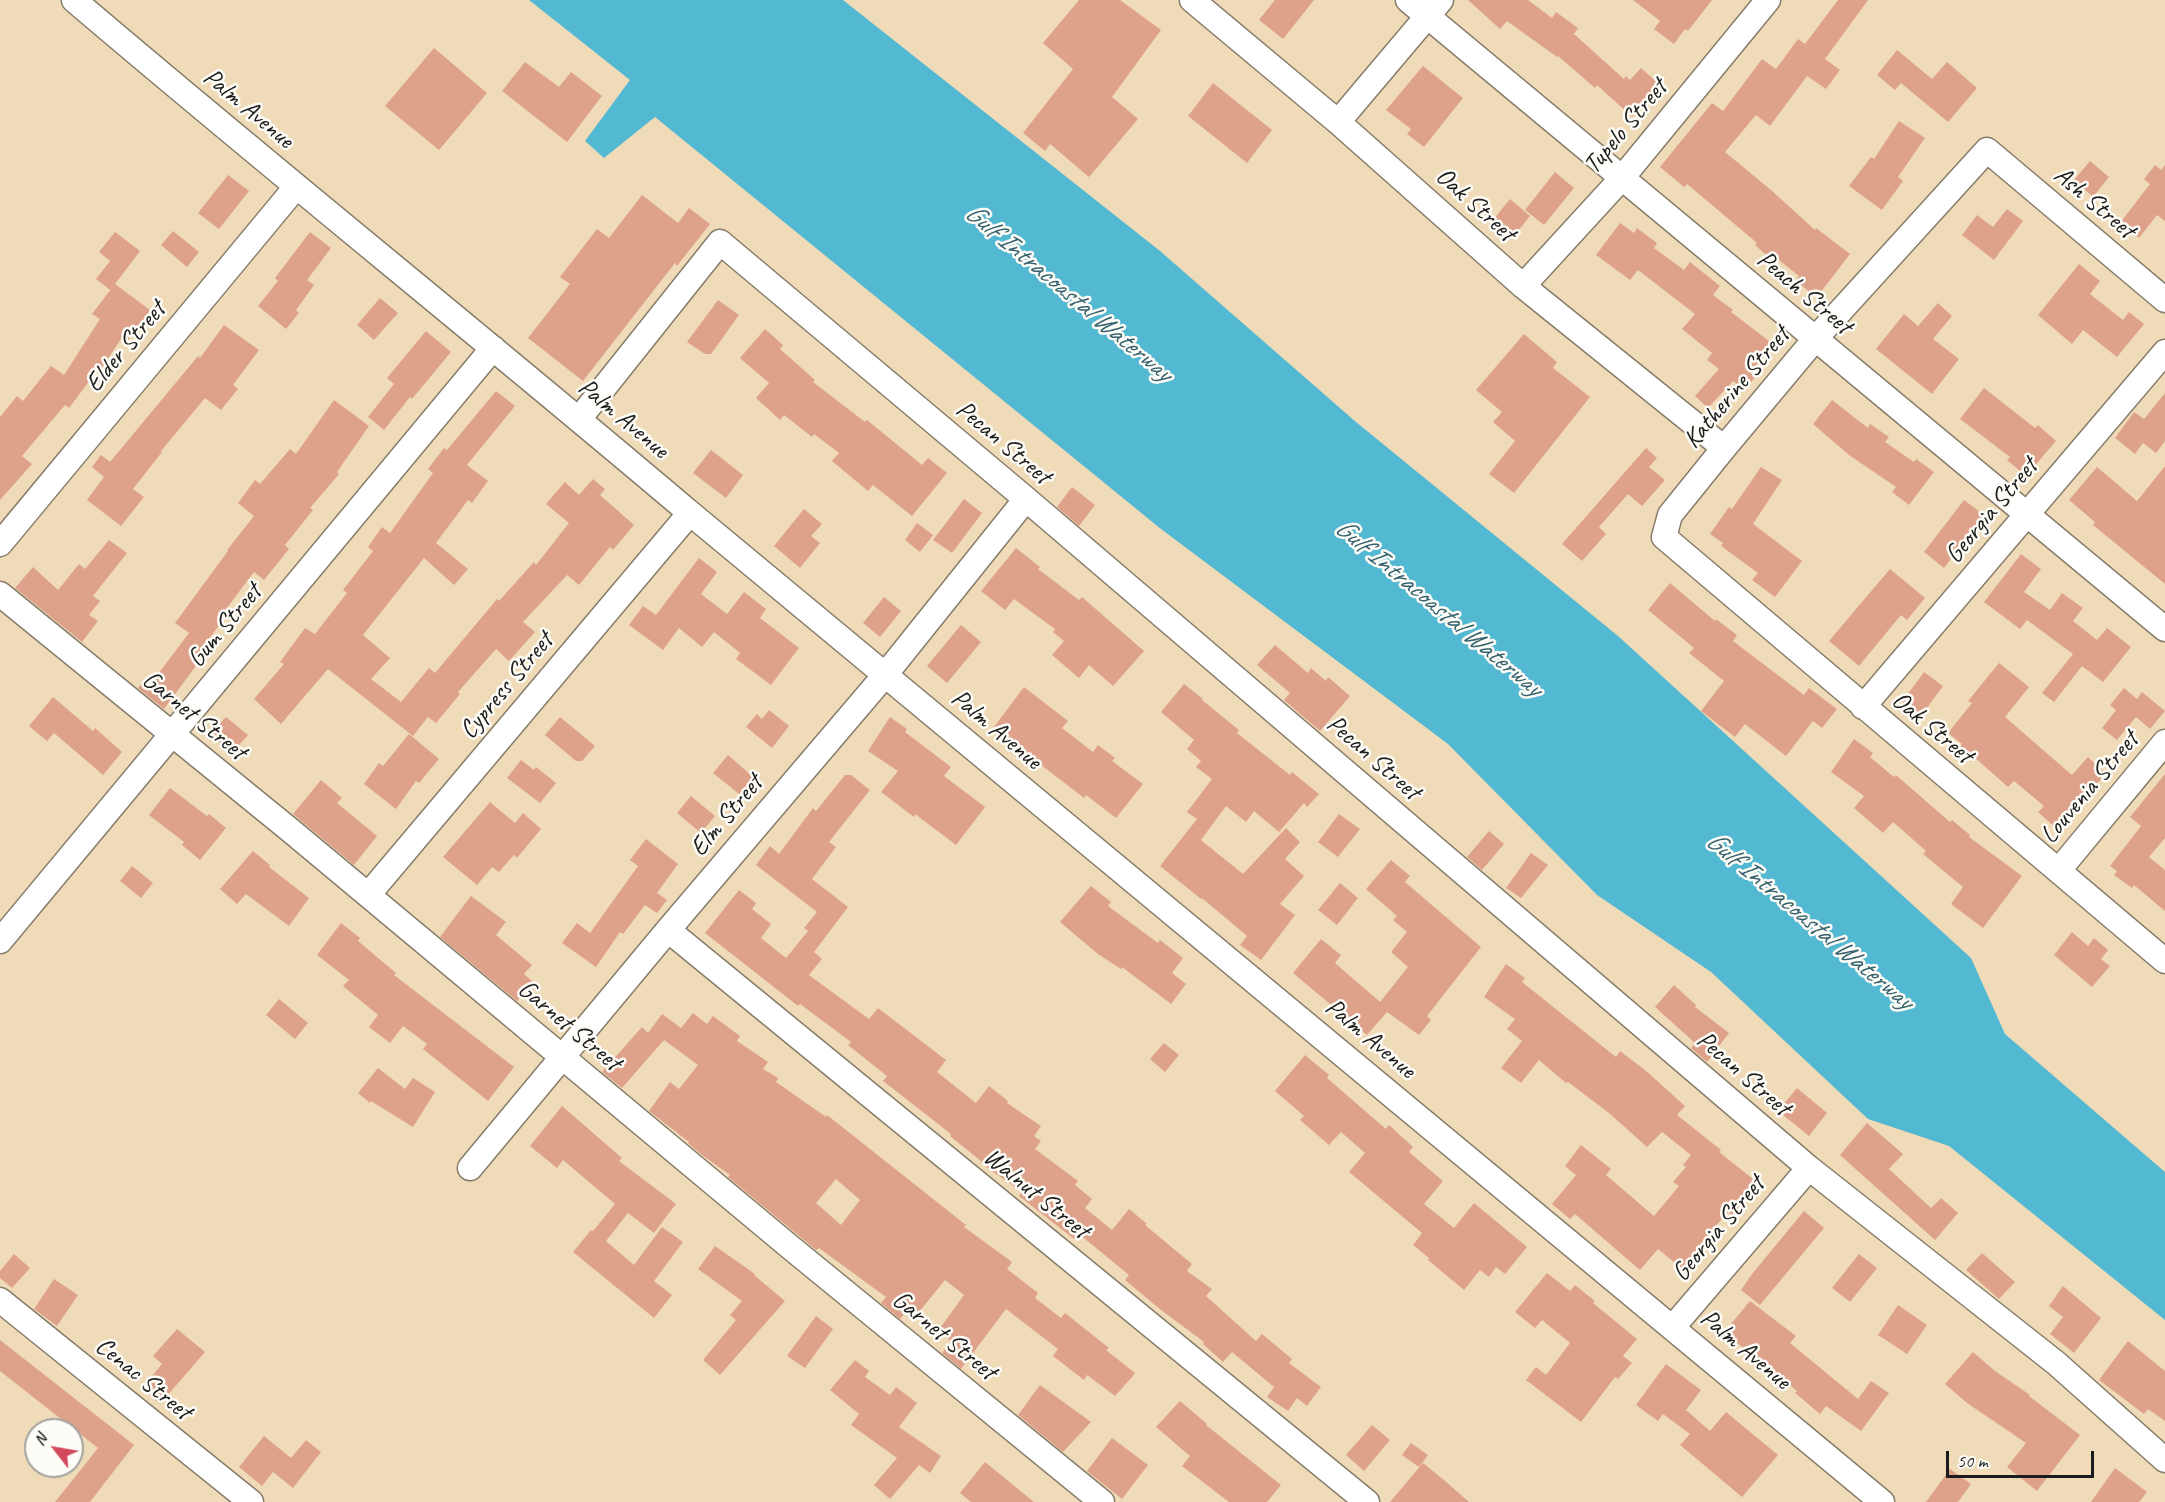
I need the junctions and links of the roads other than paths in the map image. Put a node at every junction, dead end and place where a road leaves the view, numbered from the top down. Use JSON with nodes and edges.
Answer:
{"nodes":[{"id":1,"x":74,"y":0,"type":"edge"},
{"id":2,"x":1192,"y":0,"type":"edge"},
{"id":3,"x":1408,"y":0,"type":"edge"},
{"id":4,"x":1768,"y":0,"type":"edge"},
{"id":5,"x":1434,"y":8,"type":"edge"},
{"id":6,"x":1338,"y":122,"type":"junction"},
{"id":7,"x":1987,"y":150,"type":"joint"},
{"id":8,"x":1622,"y":178,"type":"junction"},
{"id":9,"x":296,"y":187,"type":"junction"},
{"id":10,"x":1523,"y":286,"type":"junction"},
{"id":11,"x":2165,"y":300,"type":"edge"},
{"id":12,"x":1815,"y":339,"type":"junction"},
{"id":13,"x":493,"y":348,"type":"junction"},
{"id":14,"x":2165,"y":352,"type":"edge"},
{"id":15,"x":579,"y":419,"type":"junction"},
{"id":16,"x":1724,"y":448,"type":"junction"},
{"id":17,"x":1026,"y":499,"type":"junction"},
{"id":18,"x":690,"y":513,"type":"junction"},
{"id":19,"x":2027,"y":515,"type":"junction"},
{"id":20,"x":1664,"y":537,"type":"joint"},
{"id":21,"x":0,"y":544,"type":"edge"},
{"id":22,"x":0,"y":594,"type":"edge"},
{"id":23,"x":2165,"y":628,"type":"edge"},
{"id":24,"x":885,"y":675,"type":"junction"},
{"id":25,"x":1863,"y":707,"type":"junction"},
{"id":26,"x":171,"y":735,"type":"junction"},
{"id":27,"x":2165,"y":742,"type":"edge"},
{"id":28,"x":2059,"y":870,"type":"junction"},
{"id":29,"x":368,"y":895,"type":"junction"},
{"id":30,"x":668,"y":930,"type":"junction"},
{"id":31,"x":0,"y":941,"type":"edge"},
{"id":32,"x":2165,"y":961,"type":"edge"},
{"id":33,"x":562,"y":1057,"type":"junction"},
{"id":34,"x":470,"y":1168,"type":"dead end"},
{"id":35,"x":1809,"y":1168,"type":"junction"},
{"id":36,"x":0,"y":1300,"type":"edge"},
{"id":37,"x":1673,"y":1327,"type":"junction"},
{"id":38,"x":2165,"y":1460,"type":"edge"},
{"id":39,"x":251,"y":1502,"type":"edge"},
{"id":40,"x":1102,"y":1502,"type":"edge"},
{"id":41,"x":1367,"y":1502,"type":"edge"},
{"id":42,"x":1882,"y":1502,"type":"edge"}],
"edges":[{"from":1,"to":9,"type":"street","name":"Palm Avenue"},
{"from":2,"to":6,"type":"street","name":"Oak Street"},
{"from":3,"to":5,"type":"street","name":"Peach Street"},
{"from":4,"to":8,"type":"street","name":"Tupelo Street"},
{"from":5,"to":6,"type":"street"},
{"from":5,"to":8,"type":"street","name":"Peach Street"},
{"from":6,"to":10,"type":"street","name":"Oak Street"},
{"from":7,"to":11,"type":"street","name":"Ash Street"},
{"from":7,"to":12,"type":"street","name":"Katherine Street"},
{"from":8,"to":10,"type":"street","name":"Tupelo Street"},
{"from":8,"to":12,"type":"street","name":"Peach Street"},
{"from":9,"to":13,"type":"street","name":"Palm Avenue"},
{"from":9,"to":21,"type":"street","name":"Elder Street"},
{"from":10,"to":16,"type":"street","name":"Oak Street"},
{"from":12,"to":16,"type":"street","name":"Katherine Street"},
{"from":12,"to":19,"type":"street","name":"Peach Street"},
{"from":13,"to":15,"type":"street","name":"Palm Avenue"},
{"from":13,"to":26,"type":"street","name":"Gum Street"},
{"from":14,"to":19,"type":"street","name":"Georgia Street"},
{"from":15,"to":17,"type":"street","name":"Pecan Street"},
{"from":15,"to":18,"type":"street","name":"Palm Avenue"},
{"from":16,"to":20,"type":"street","name":"Katherine Street"},
{"from":17,"to":24,"type":"street","name":"Elm Street"},
{"from":17,"to":35,"type":"street","name":"Pecan Street"},
{"from":18,"to":24,"type":"street","name":"Palm Avenue"},
{"from":18,"to":29,"type":"street","name":"Cypress Street"},
{"from":19,"to":23,"type":"street","name":"Peach Street"},
{"from":19,"to":25,"type":"street","name":"Georgia Street"},
{"from":20,"to":25,"type":"street","name":"Oak Street"},
{"from":22,"to":26,"type":"street","name":"Garnet Street"},
{"from":24,"to":30,"type":"street","name":"Elm Street"},
{"from":24,"to":37,"type":"street","name":"Palm Avenue"},
{"from":25,"to":28,"type":"street","name":"Oak Street"},
{"from":26,"to":29,"type":"street","name":"Garnet Street"},
{"from":26,"to":31,"type":"street","name":"Gum Street"},
{"from":27,"to":28,"type":"street","name":"Louvenia Street"},
{"from":28,"to":32,"type":"street","name":"Oak Street"},
{"from":29,"to":33,"type":"street","name":"Garnet Street"},
{"from":30,"to":33,"type":"street","name":"Elm Street"},
{"from":30,"to":41,"type":"street","name":"Walnut Street"},
{"from":33,"to":34,"type":"street","name":"Elm Street"},
{"from":33,"to":40,"type":"street","name":"Garnet Street"},
{"from":35,"to":37,"type":"street","name":"Georgia Street"},
{"from":35,"to":38,"type":"street","name":"Pecan Street"},
{"from":36,"to":39,"type":"street","name":"Cenac Street"},
{"from":37,"to":42,"type":"street","name":"Palm Avenue"}]}
